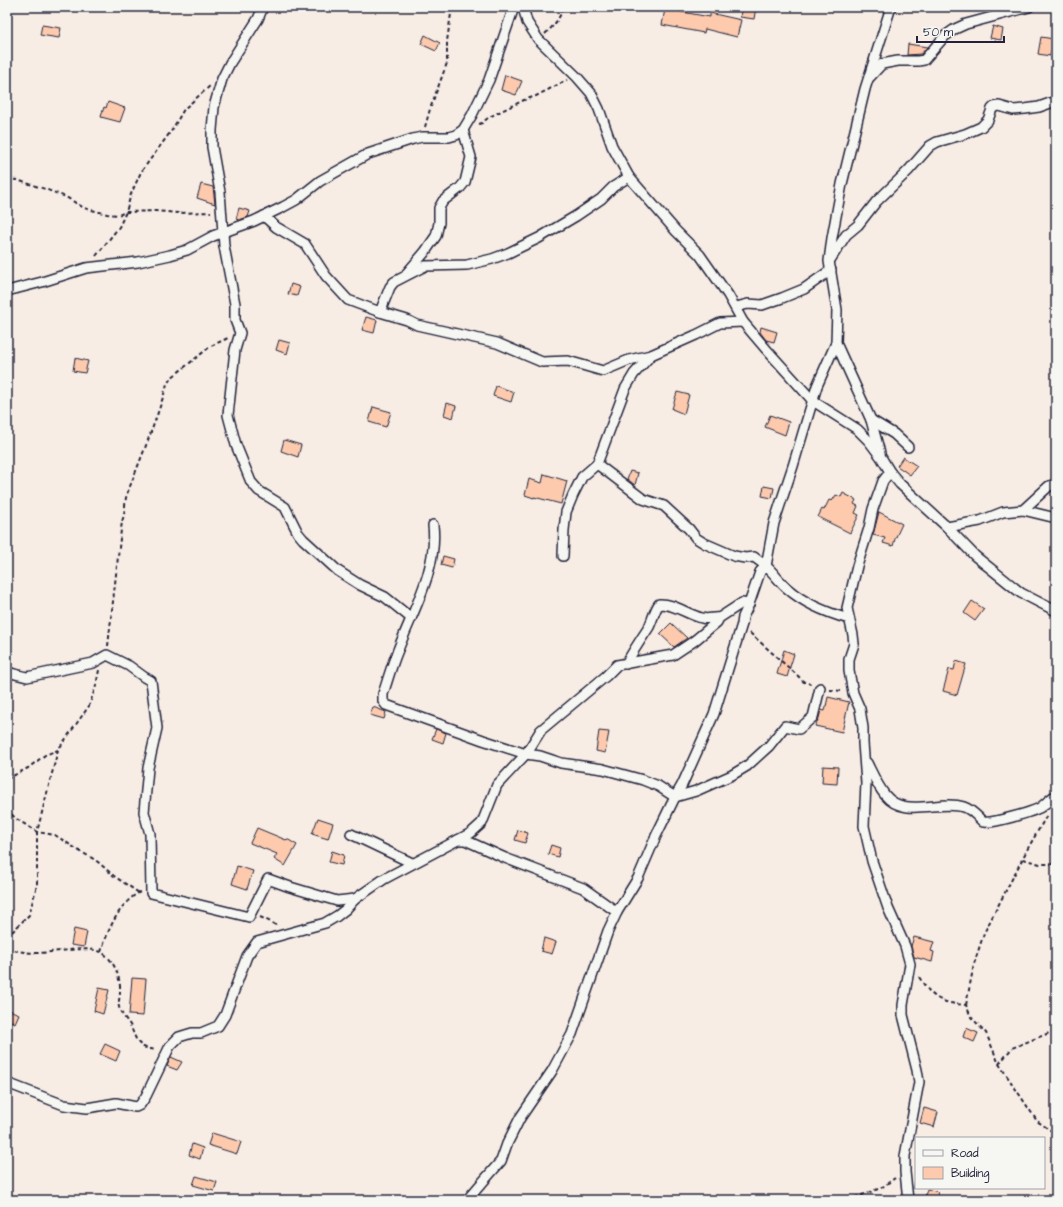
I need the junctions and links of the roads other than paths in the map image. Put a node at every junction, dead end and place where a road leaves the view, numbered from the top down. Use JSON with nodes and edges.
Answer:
{"nodes":[{"id":1,"x":263,"y":7,"type":"edge"},
{"id":2,"x":516,"y":7,"type":"edge"},
{"id":3,"x":523,"y":7,"type":"edge"},
{"id":4,"x":891,"y":7,"type":"edge"},
{"id":5,"x":1029,"y":7,"type":"edge"},
{"id":6,"x":869,"y":78,"type":"junction"},
{"id":7,"x":1056,"y":101,"type":"edge"},
{"id":8,"x":463,"y":130,"type":"junction"},
{"id":9,"x":629,"y":177,"type":"junction"},
{"id":10,"x":264,"y":216,"type":"junction"},
{"id":11,"x":223,"y":231,"type":"junction"},
{"id":12,"x":830,"y":265,"type":"junction"},
{"id":13,"x":402,"y":278,"type":"junction"},
{"id":14,"x":7,"y":291,"type":"edge"},
{"id":15,"x":736,"y":307,"type":"junction"},
{"id":16,"x":380,"y":312,"type":"junction"},
{"id":17,"x":743,"y":322,"type":"junction"},
{"id":18,"x":836,"y":343,"type":"junction"},
{"id":19,"x":651,"y":355,"type":"junction"},
{"id":20,"x":813,"y":401,"type":"junction"},
{"id":21,"x":871,"y":420,"type":"junction"},
{"id":22,"x":908,"y":447,"type":"dead end"},
{"id":23,"x":882,"y":456,"type":"junction"},
{"id":24,"x":597,"y":464,"type":"junction"},
{"id":25,"x":890,"y":472,"type":"junction"},
{"id":26,"x":1056,"y":484,"type":"edge"},
{"id":27,"x":1023,"y":510,"type":"junction"},
{"id":28,"x":1056,"y":518,"type":"edge"},
{"id":29,"x":433,"y":525,"type":"dead end"},
{"id":30,"x":947,"y":526,"type":"junction"},
{"id":31,"x":564,"y":556,"type":"dead end"},
{"id":32,"x":763,"y":569,"type":"junction"},
{"id":33,"x":749,"y":604,"type":"junction"},
{"id":34,"x":1056,"y":612,"type":"edge"},
{"id":35,"x":411,"y":618,"type":"junction"},
{"id":36,"x":719,"y":618,"type":"junction"},
{"id":37,"x":849,"y":619,"type":"junction"},
{"id":38,"x":626,"y":664,"type":"junction"},
{"id":39,"x":7,"y":672,"type":"edge"},
{"id":40,"x":820,"y":688,"type":"road end"},
{"id":41,"x":526,"y":754,"type":"junction"},
{"id":42,"x":864,"y":757,"type":"junction"},
{"id":43,"x":675,"y":797,"type":"junction"},
{"id":44,"x":1053,"y":797,"type":"road end"},
{"id":45,"x":351,"y":834,"type":"dead end"},
{"id":46,"x":458,"y":840,"type":"junction"},
{"id":47,"x":412,"y":863,"type":"junction"},
{"id":48,"x":355,"y":899,"type":"junction"},
{"id":49,"x":618,"y":912,"type":"junction"},
{"id":50,"x":7,"y":1083,"type":"edge"},
{"id":51,"x":467,"y":1200,"type":"edge"},
{"id":52,"x":908,"y":1200,"type":"edge"}],
"edges":[{"from":1,"to":11,"type":"street"},
{"from":2,"to":8,"type":"street"},
{"from":3,"to":9,"type":"street"},
{"from":4,"to":6,"type":"street"},
{"from":5,"to":6,"type":"street"},
{"from":6,"to":12,"type":"street"},
{"from":7,"to":12,"type":"street"},
{"from":8,"to":10,"type":"street"},
{"from":8,"to":13,"type":"street"},
{"from":9,"to":13,"type":"street"},
{"from":9,"to":15,"type":"street"},
{"from":10,"to":11,"type":"street"},
{"from":10,"to":16,"type":"street"},
{"from":11,"to":14,"type":"street"},
{"from":11,"to":35,"type":"street"},
{"from":12,"to":15,"type":"street"},
{"from":12,"to":18,"type":"street"},
{"from":13,"to":16,"type":"street"},
{"from":15,"to":17,"type":"street"},
{"from":16,"to":19,"type":"street"},
{"from":17,"to":19,"type":"street"},
{"from":17,"to":20,"type":"street"},
{"from":18,"to":20,"type":"street"},
{"from":18,"to":21,"type":"street"},
{"from":19,"to":24,"type":"street"},
{"from":20,"to":23,"type":"street"},
{"from":20,"to":32,"type":"street"},
{"from":21,"to":22,"type":"street"},
{"from":21,"to":23,"type":"street"},
{"from":23,"to":25,"type":"street"},
{"from":24,"to":31,"type":"street"},
{"from":24,"to":32,"type":"street"},
{"from":25,"to":30,"type":"street"},
{"from":25,"to":37,"type":"street"},
{"from":26,"to":27,"type":"street"},
{"from":27,"to":28,"type":"street"},
{"from":27,"to":30,"type":"street"},
{"from":29,"to":35,"type":"street"},
{"from":30,"to":34,"type":"street"},
{"from":32,"to":33,"type":"street"},
{"from":32,"to":37,"type":"street"},
{"from":33,"to":36,"type":"street"},
{"from":33,"to":43,"type":"street"},
{"from":35,"to":41,"type":"street"},
{"from":36,"to":38,"type":"street"},
{"from":36,"to":38,"type":"street"},
{"from":37,"to":42,"type":"street"},
{"from":38,"to":41,"type":"street"},
{"from":39,"to":48,"type":"street"},
{"from":40,"to":43,"type":"street"},
{"from":41,"to":43,"type":"street"},
{"from":41,"to":46,"type":"street"},
{"from":42,"to":44,"type":"street"},
{"from":42,"to":52,"type":"street"},
{"from":43,"to":49,"type":"street"},
{"from":45,"to":47,"type":"street"},
{"from":46,"to":47,"type":"street"},
{"from":46,"to":49,"type":"street"},
{"from":47,"to":48,"type":"street"},
{"from":48,"to":50,"type":"street"},
{"from":49,"to":51,"type":"street"}]}
